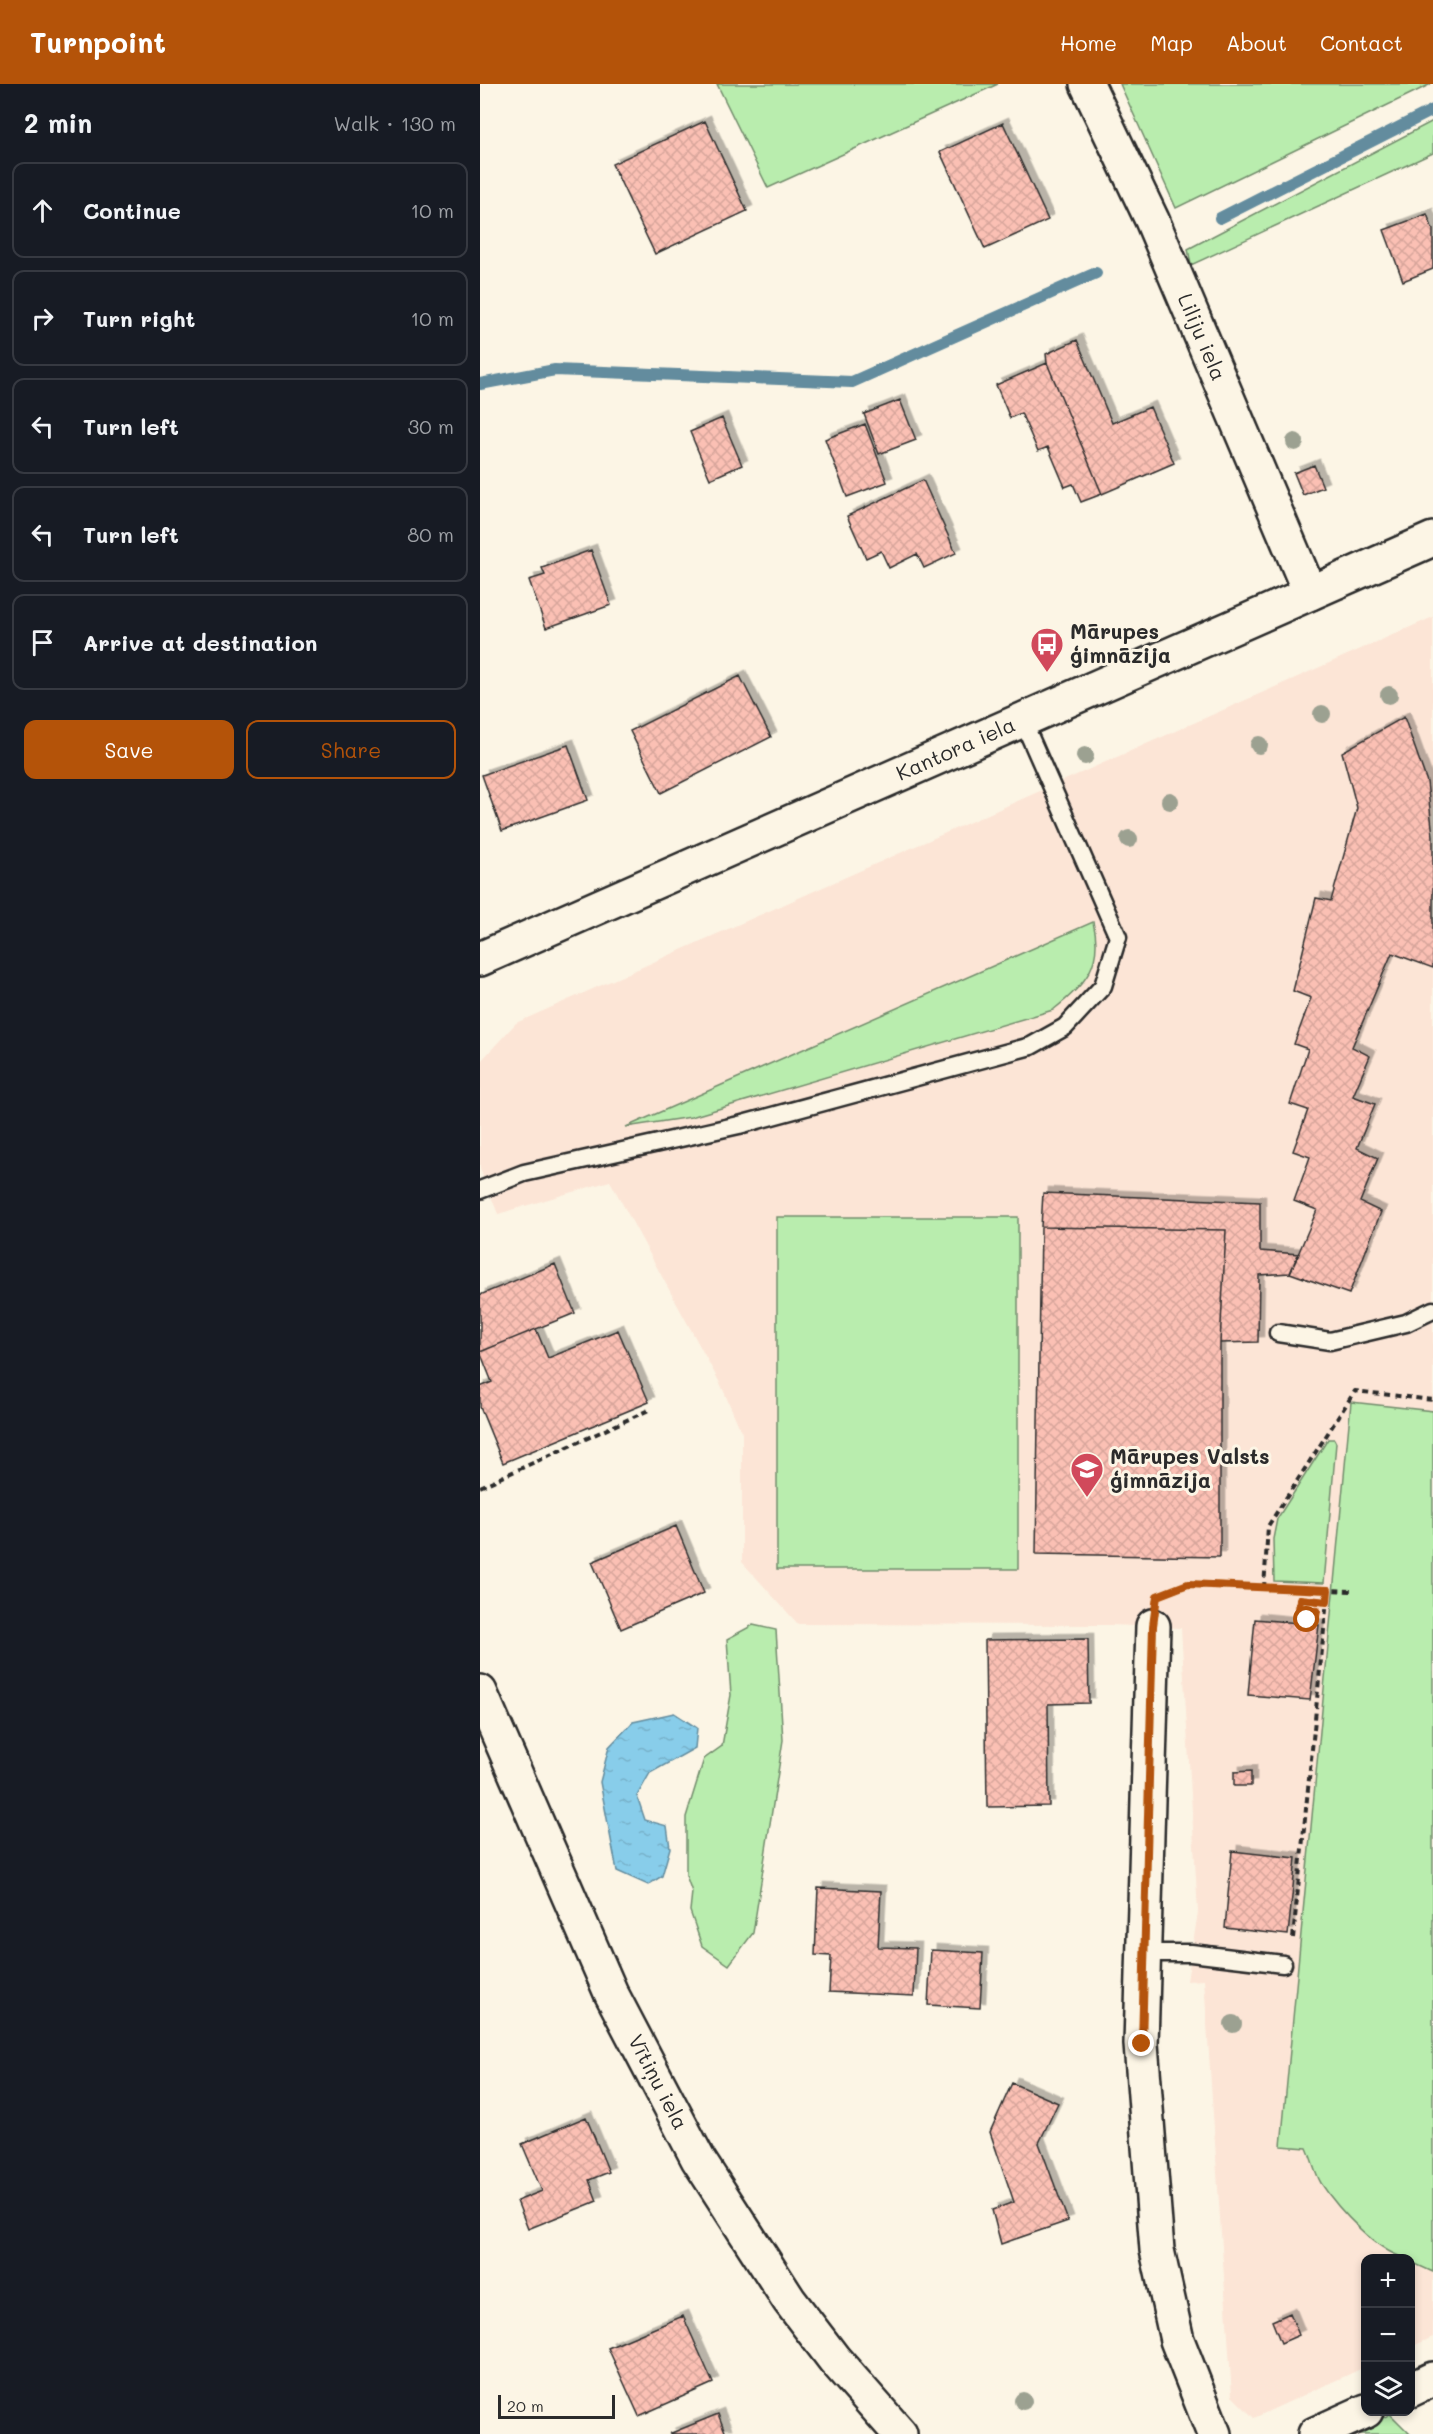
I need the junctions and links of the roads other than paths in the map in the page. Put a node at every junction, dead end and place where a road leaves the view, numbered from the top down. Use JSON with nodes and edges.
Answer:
{"nodes":[{"id":1,"x":1087,"y":84,"type":"edge"},
{"id":2,"x":1433,"y":539,"type":"edge"},
{"id":3,"x":1310,"y":593,"type":"junction"},
{"id":4,"x":1022,"y":719,"type":"junction"},
{"id":5,"x":480,"y":959,"type":"edge"},
{"id":6,"x":480,"y":1190,"type":"edge"},
{"id":7,"x":1433,"y":1310,"type":"edge"},
{"id":8,"x":1278,"y":1333,"type":"dead end"},
{"id":9,"x":1153,"y":1626,"type":"road end"},
{"id":10,"x":480,"y":1692,"type":"edge"},
{"id":11,"x":1144,"y":1953,"type":"junction"},
{"id":12,"x":1282,"y":1964,"type":"dead end"},
{"id":13,"x":1433,"y":2379,"type":"edge"},
{"id":14,"x":1415,"y":2388,"type":"edge"},
{"id":15,"x":1361,"y":2412,"type":"edge"},
{"id":16,"x":900,"y":2434,"type":"edge"},
{"id":17,"x":1214,"y":2434,"type":"edge"},
{"id":18,"x":1315,"y":2434,"type":"edge"}],
"edges":[{"from":1,"to":3,"type":"street","name":"Liliju iela"},
{"from":2,"to":3,"type":"street","name":"Kantora iela"},
{"from":3,"to":4,"type":"street","name":"Kantora iela"},
{"from":4,"to":5,"type":"street","name":"Kantora iela"},
{"from":4,"to":6,"type":"lane"},
{"from":7,"to":8,"type":"lane"},
{"from":9,"to":11,"type":"street"},
{"from":10,"to":16,"type":"street","name":"Vītiņu iela"},
{"from":11,"to":12,"type":"lane"},
{"from":11,"to":17,"type":"street"},
{"from":13,"to":14,"type":"street"},
{"from":15,"to":18,"type":"street"}]}
